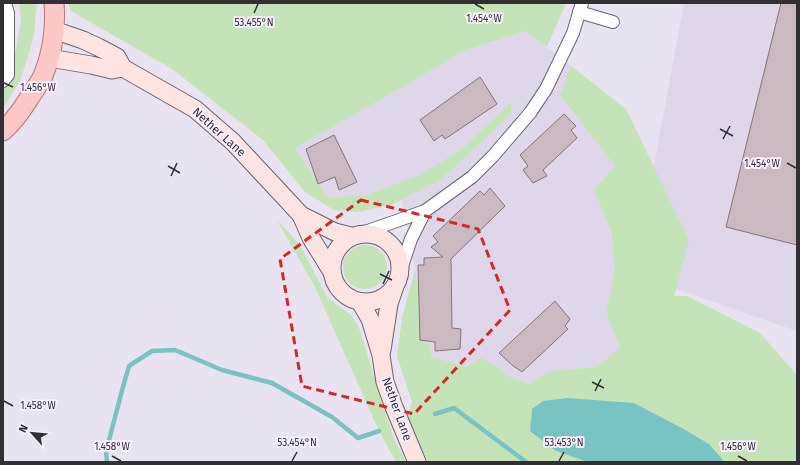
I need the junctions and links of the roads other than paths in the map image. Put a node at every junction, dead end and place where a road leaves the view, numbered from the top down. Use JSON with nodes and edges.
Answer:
{"nodes":[{"id":1,"x":54,"y":3,"type":"edge"},
{"id":2,"x":580,"y":7,"type":"edge"},
{"id":3,"x":5,"y":10,"type":"edge"},
{"id":4,"x":614,"y":22,"type":"dead end"},
{"id":5,"x":54,"y":30,"type":"junction"},
{"id":6,"x":49,"y":58,"type":"junction"},
{"id":7,"x":123,"y":68,"type":"junction"},
{"id":8,"x":3,"y":81,"type":"edge"},
{"id":9,"x":3,"y":131,"type":"edge"},
{"id":10,"x":425,"y":211,"type":"junction"},
{"id":11,"x":301,"y":215,"type":"junction"},
{"id":12,"x":357,"y":235,"type":"junction"},
{"id":13,"x":332,"y":272,"type":"junction"},
{"id":14,"x":397,"y":280,"type":"junction"},
{"id":15,"x":360,"y":302,"type":"junction"},
{"id":16,"x":381,"y":355,"type":"junction"},
{"id":17,"x":417,"y":462,"type":"edge"}],
"edges":[{"from":1,"to":5,"type":"main road"},
{"from":2,"to":4,"type":"street"},
{"from":2,"to":10,"type":"street"},
{"from":3,"to":8,"type":"street"},
{"from":5,"to":6,"type":"main road"},
{"from":5,"to":7,"type":"main road","name":"Nether Lane"},
{"from":6,"to":7,"type":"main road","name":"Nether Lane"},
{"from":6,"to":9,"type":"main road"},
{"from":7,"to":11,"type":"main road","name":"Nether Lane"},
{"from":10,"to":12,"type":"street"},
{"from":10,"to":14,"type":"street"},
{"from":11,"to":12,"type":"main road","name":"Nether Lane"},
{"from":11,"to":13,"type":"main road","name":"Nether Lane"},
{"from":12,"to":13,"type":"main road"},
{"from":12,"to":14,"type":"main road"},
{"from":13,"to":15,"type":"main road"},
{"from":14,"to":15,"type":"main road"},
{"from":14,"to":16,"type":"main road","name":"Nether Lane"},
{"from":15,"to":16,"type":"main road","name":"Nether Lane"},
{"from":16,"to":17,"type":"main road","name":"Nether Lane"}]}
